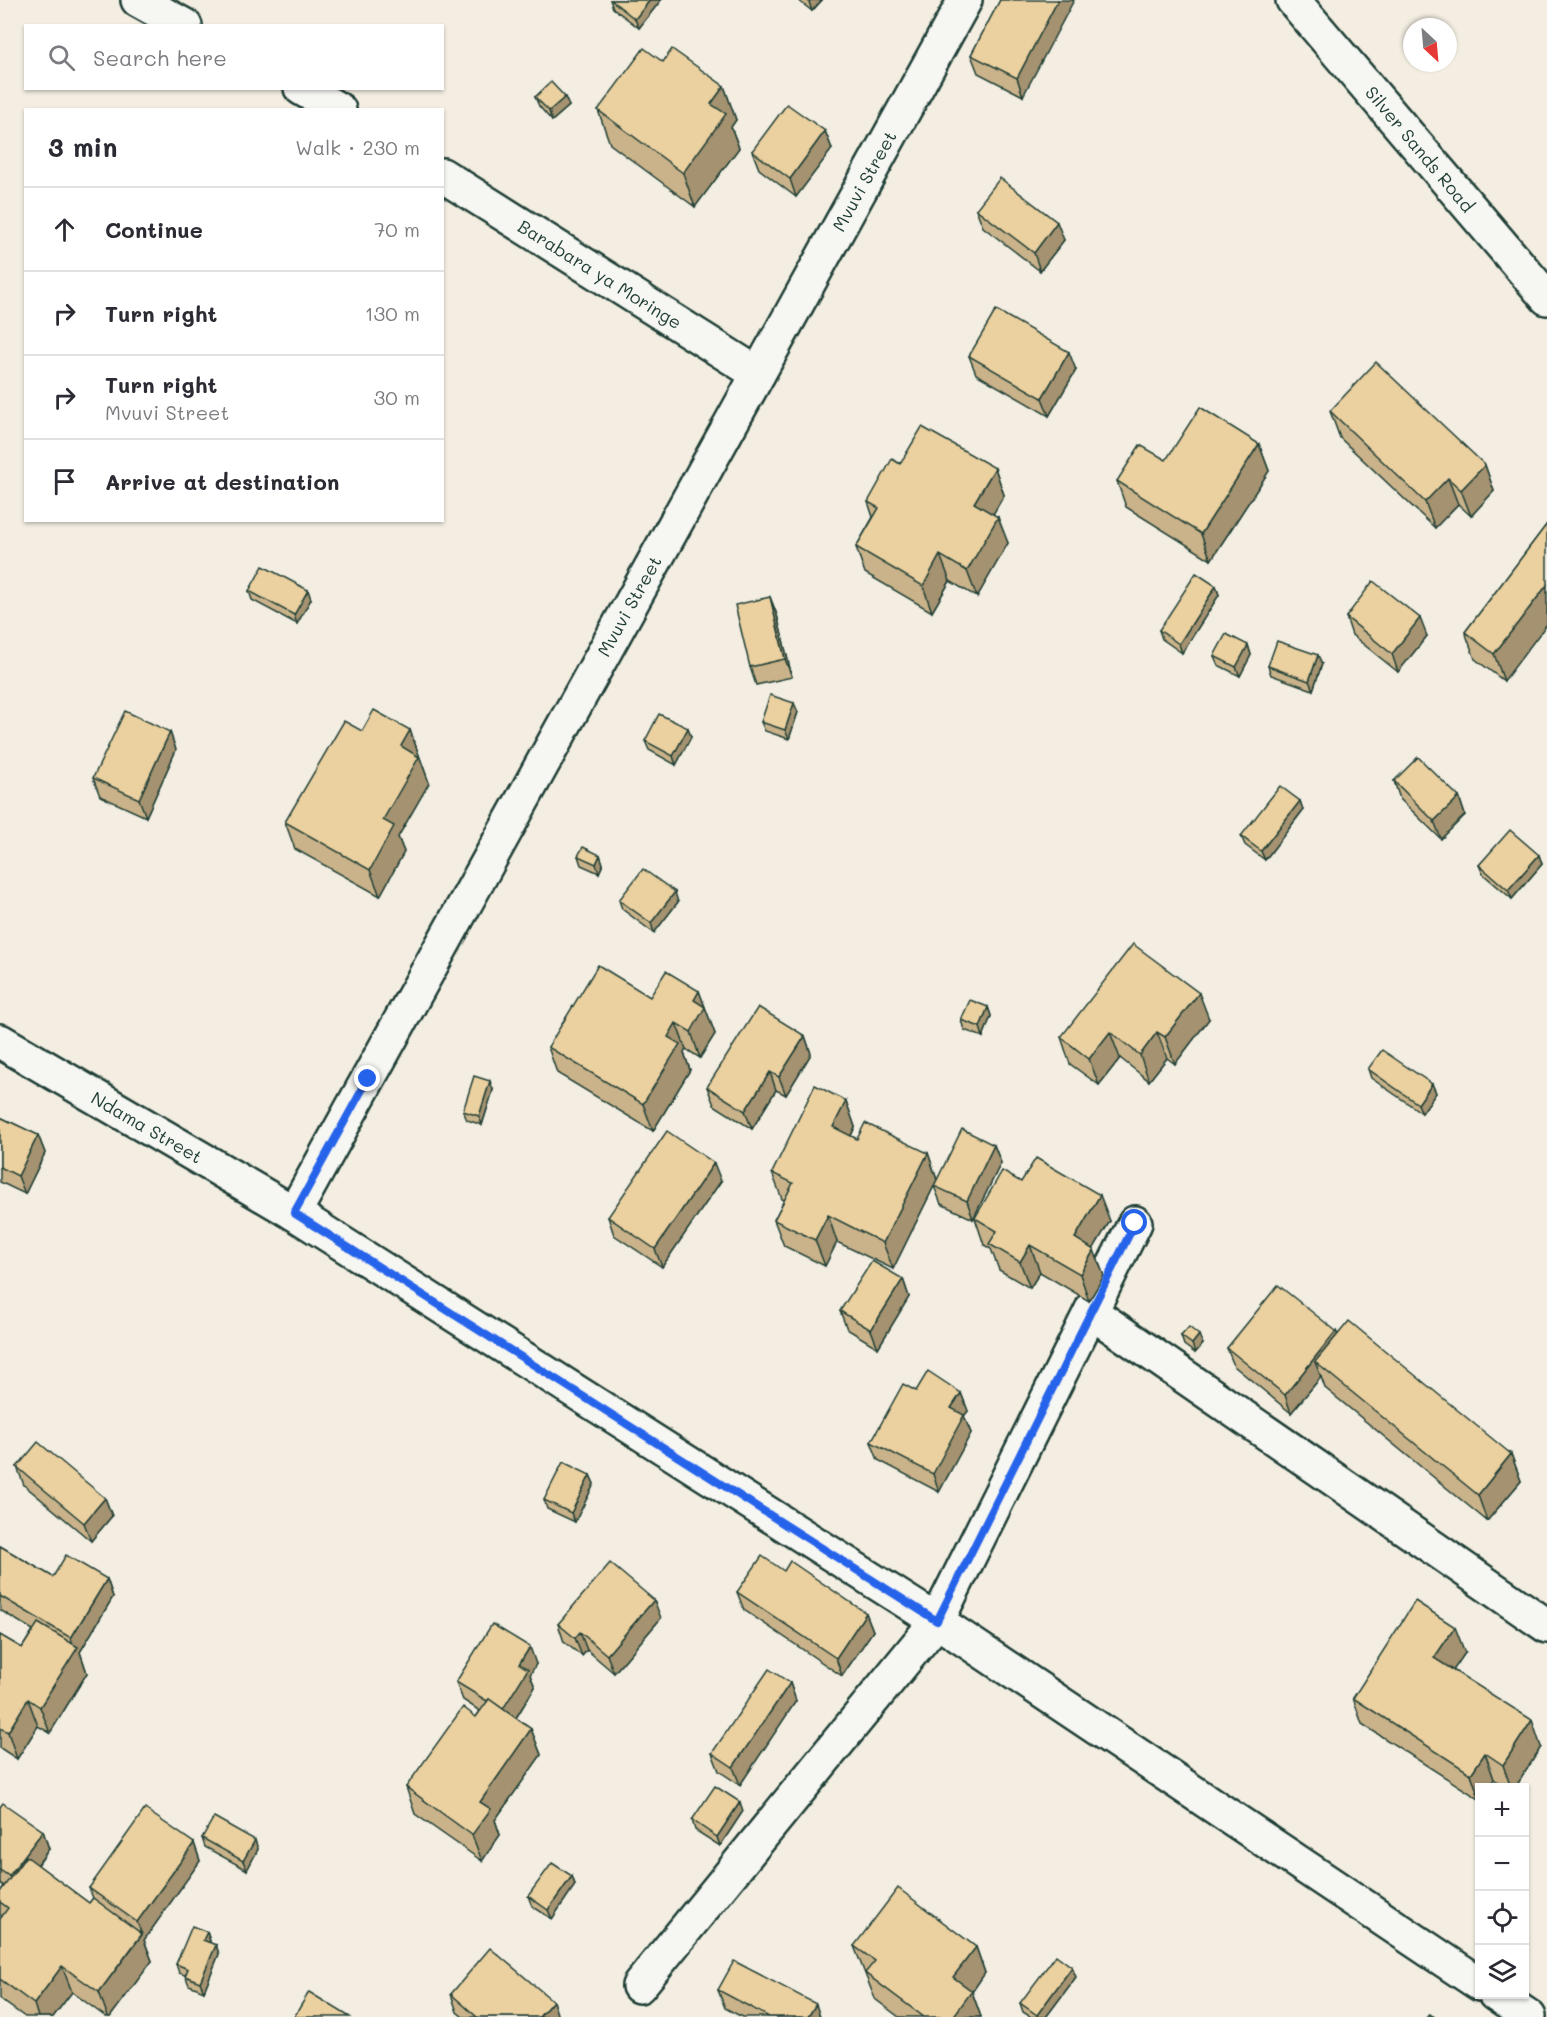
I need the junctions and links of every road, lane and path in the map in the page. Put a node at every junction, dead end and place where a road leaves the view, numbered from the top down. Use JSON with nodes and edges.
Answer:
{"nodes":[{"id":1,"x":138,"y":0,"type":"edge"},
{"id":2,"x":965,"y":0,"type":"edge"},
{"id":3,"x":1293,"y":0,"type":"edge"},
{"id":4,"x":181,"y":24,"type":"edge"},
{"id":5,"x":304,"y":90,"type":"edge"},
{"id":6,"x":336,"y":108,"type":"edge"},
{"id":7,"x":444,"y":176,"type":"edge"},
{"id":8,"x":1547,"y":298,"type":"edge"},
{"id":9,"x":758,"y":374,"type":"junction"},
{"id":10,"x":0,"y":1041,"type":"edge"},
{"id":11,"x":294,"y":1213,"type":"junction"},
{"id":12,"x":1135,"y":1223,"type":"dead end"},
{"id":13,"x":1091,"y":1312,"type":"junction"},
{"id":14,"x":937,"y":1621,"type":"junction"},
{"id":15,"x":1547,"y":1626,"type":"edge"},
{"id":16,"x":1475,"y":1981,"type":"edge"},
{"id":17,"x":639,"y":1986,"type":"dead end"},
{"id":18,"x":1501,"y":1999,"type":"edge"},
{"id":19,"x":1528,"y":2017,"type":"edge"}],
"edges":[{"from":1,"to":4,"type":"street"},
{"from":2,"to":9,"type":"street","name":"Mvuvi Street"},
{"from":3,"to":8,"type":"street","name":"Silver Sands Road"},
{"from":5,"to":6,"type":"street"},
{"from":7,"to":9,"type":"street","name":"Barabara ya Moringe"},
{"from":9,"to":11,"type":"street","name":"Mvuvi Street"},
{"from":10,"to":11,"type":"street","name":"Ndama Street"},
{"from":11,"to":14,"type":"street","name":"Ndama Street"},
{"from":12,"to":13,"type":"street"},
{"from":13,"to":14,"type":"street"},
{"from":13,"to":15,"type":"street"},
{"from":14,"to":16,"type":"street","name":"Ndama Street"},
{"from":14,"to":17,"type":"street"},
{"from":18,"to":19,"type":"street"}]}
